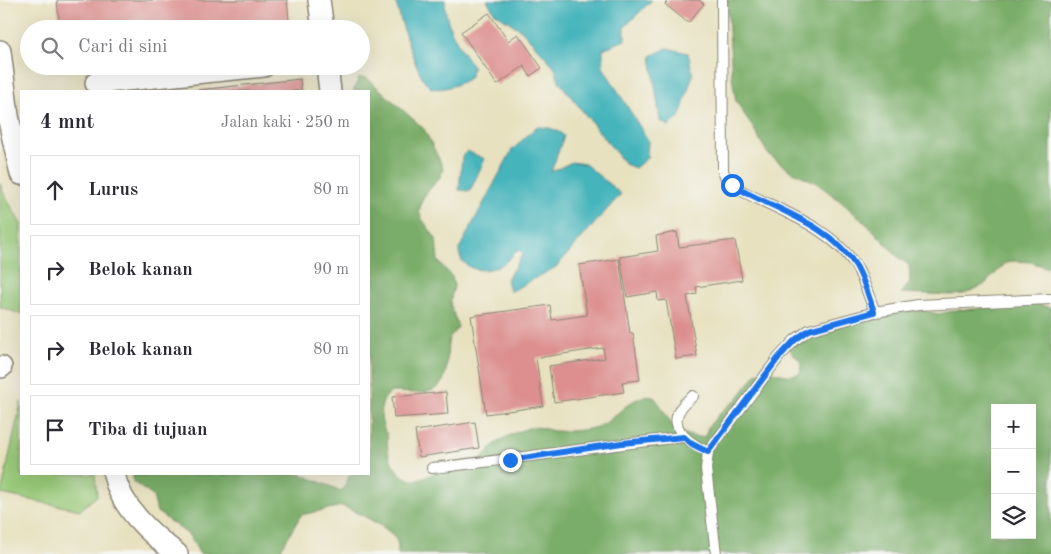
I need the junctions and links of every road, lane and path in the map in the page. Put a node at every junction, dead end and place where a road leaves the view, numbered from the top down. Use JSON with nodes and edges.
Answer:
{"nodes":[{"id":1,"x":319,"y":0,"type":"edge"},
{"id":2,"x":722,"y":0,"type":"edge"},
{"id":3,"x":321,"y":20,"type":"edge"},
{"id":4,"x":0,"y":51,"type":"edge"},
{"id":5,"x":175,"y":75,"type":"edge"},
{"id":6,"x":329,"y":75,"type":"edge"},
{"id":7,"x":96,"y":83,"type":"dead end"},
{"id":8,"x":330,"y":90,"type":"edge"},
{"id":9,"x":20,"y":170,"type":"edge"},
{"id":10,"x":1051,"y":298,"type":"edge"},
{"id":11,"x":874,"y":312,"type":"junction"},
{"id":12,"x":693,"y":396,"type":"dead end"},
{"id":13,"x":684,"y":437,"type":"junction"},
{"id":14,"x":708,"y":452,"type":"junction"},
{"id":15,"x":432,"y":468,"type":"dead end"},
{"id":16,"x":114,"y":475,"type":"edge"},
{"id":17,"x":177,"y":554,"type":"edge"},
{"id":18,"x":716,"y":554,"type":"edge"}],
"edges":[{"from":1,"to":3,"type":"street"},
{"from":2,"to":11,"type":"lane"},
{"from":4,"to":9,"type":"street"},
{"from":5,"to":7,"type":"street"},
{"from":6,"to":8,"type":"street"},
{"from":10,"to":11,"type":"lane"},
{"from":11,"to":14,"type":"lane"},
{"from":12,"to":13,"type":"lane"},
{"from":13,"to":14,"type":"lane"},
{"from":13,"to":15,"type":"lane"},
{"from":14,"to":18,"type":"lane"},
{"from":16,"to":17,"type":"street"}]}
